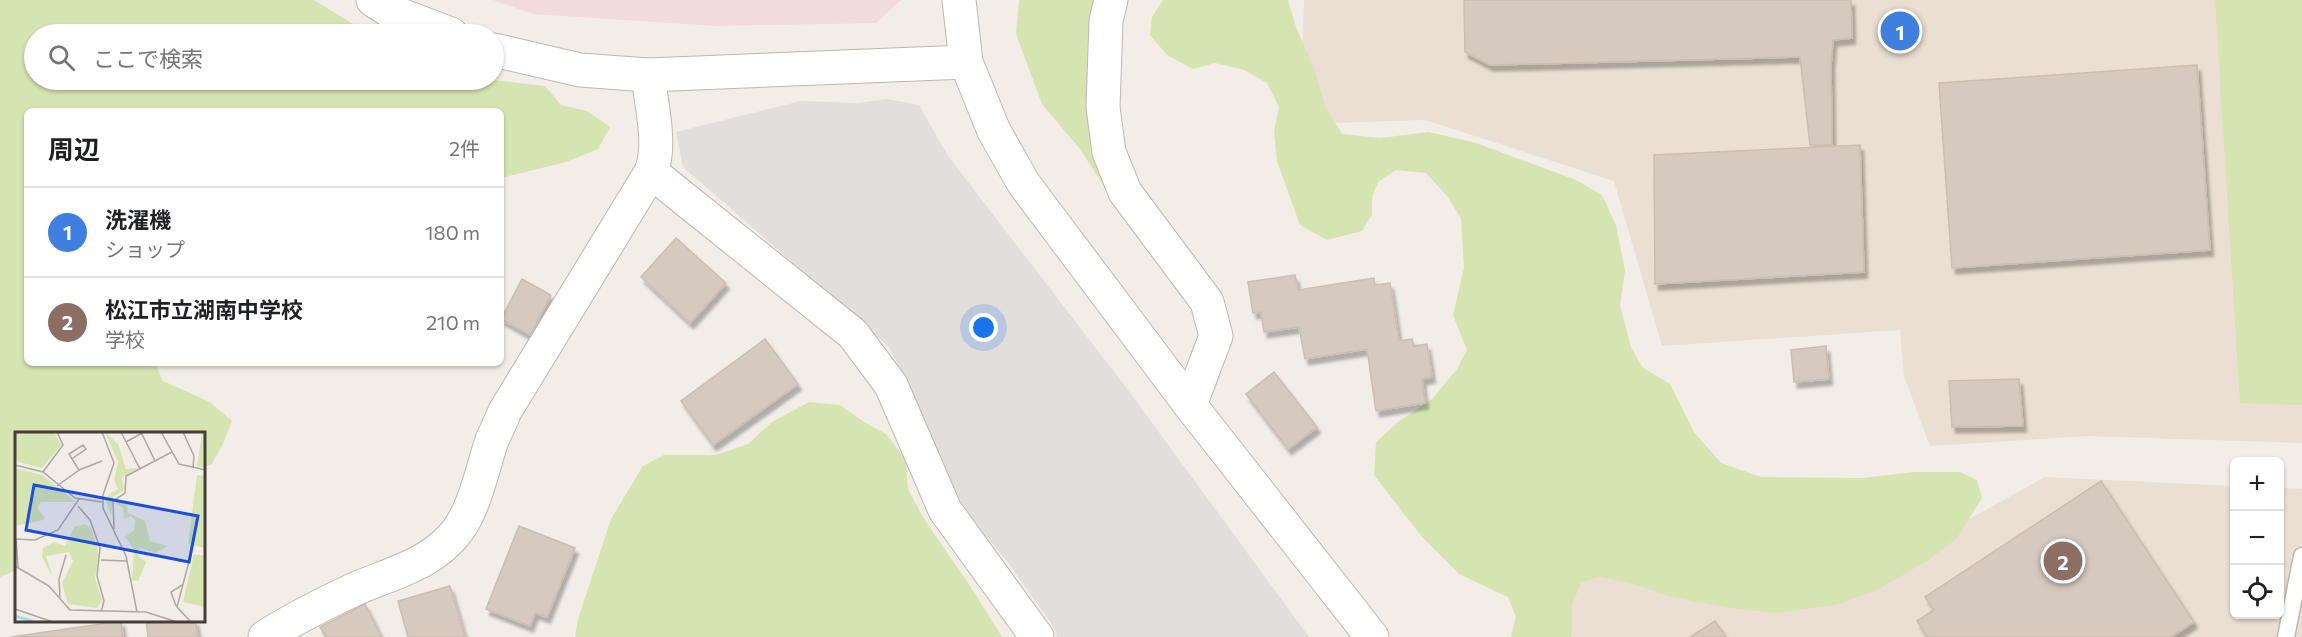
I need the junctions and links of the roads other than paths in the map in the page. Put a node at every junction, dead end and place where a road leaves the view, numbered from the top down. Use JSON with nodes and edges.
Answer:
{"nodes":[{"id":1,"x":373,"y":0,"type":"edge"},
{"id":2,"x":958,"y":0,"type":"edge"},
{"id":3,"x":1111,"y":0,"type":"edge"},
{"id":4,"x":424,"y":24,"type":"edge"},
{"id":5,"x":504,"y":52,"type":"edge"},
{"id":6,"x":966,"y":62,"type":"junction"},
{"id":7,"x":648,"y":75,"type":"junction"},
{"id":8,"x":651,"y":172,"type":"junction"},
{"id":9,"x":1190,"y":405,"type":"junction"},
{"id":10,"x":2302,"y":556,"type":"edge"},
{"id":11,"x":265,"y":637,"type":"edge"},
{"id":12,"x":1037,"y":637,"type":"edge"},
{"id":13,"x":1372,"y":637,"type":"edge"},
{"id":14,"x":2286,"y":637,"type":"edge"}],
"edges":[{"from":1,"to":4,"type":"street"},
{"from":2,"to":6,"type":"street"},
{"from":3,"to":9,"type":"street"},
{"from":5,"to":7,"type":"street"},
{"from":6,"to":7,"type":"street"},
{"from":6,"to":9,"type":"street"},
{"from":7,"to":8,"type":"street"},
{"from":8,"to":11,"type":"street"},
{"from":8,"to":12,"type":"street"},
{"from":9,"to":13,"type":"street"},
{"from":10,"to":14,"type":"lane"}]}
